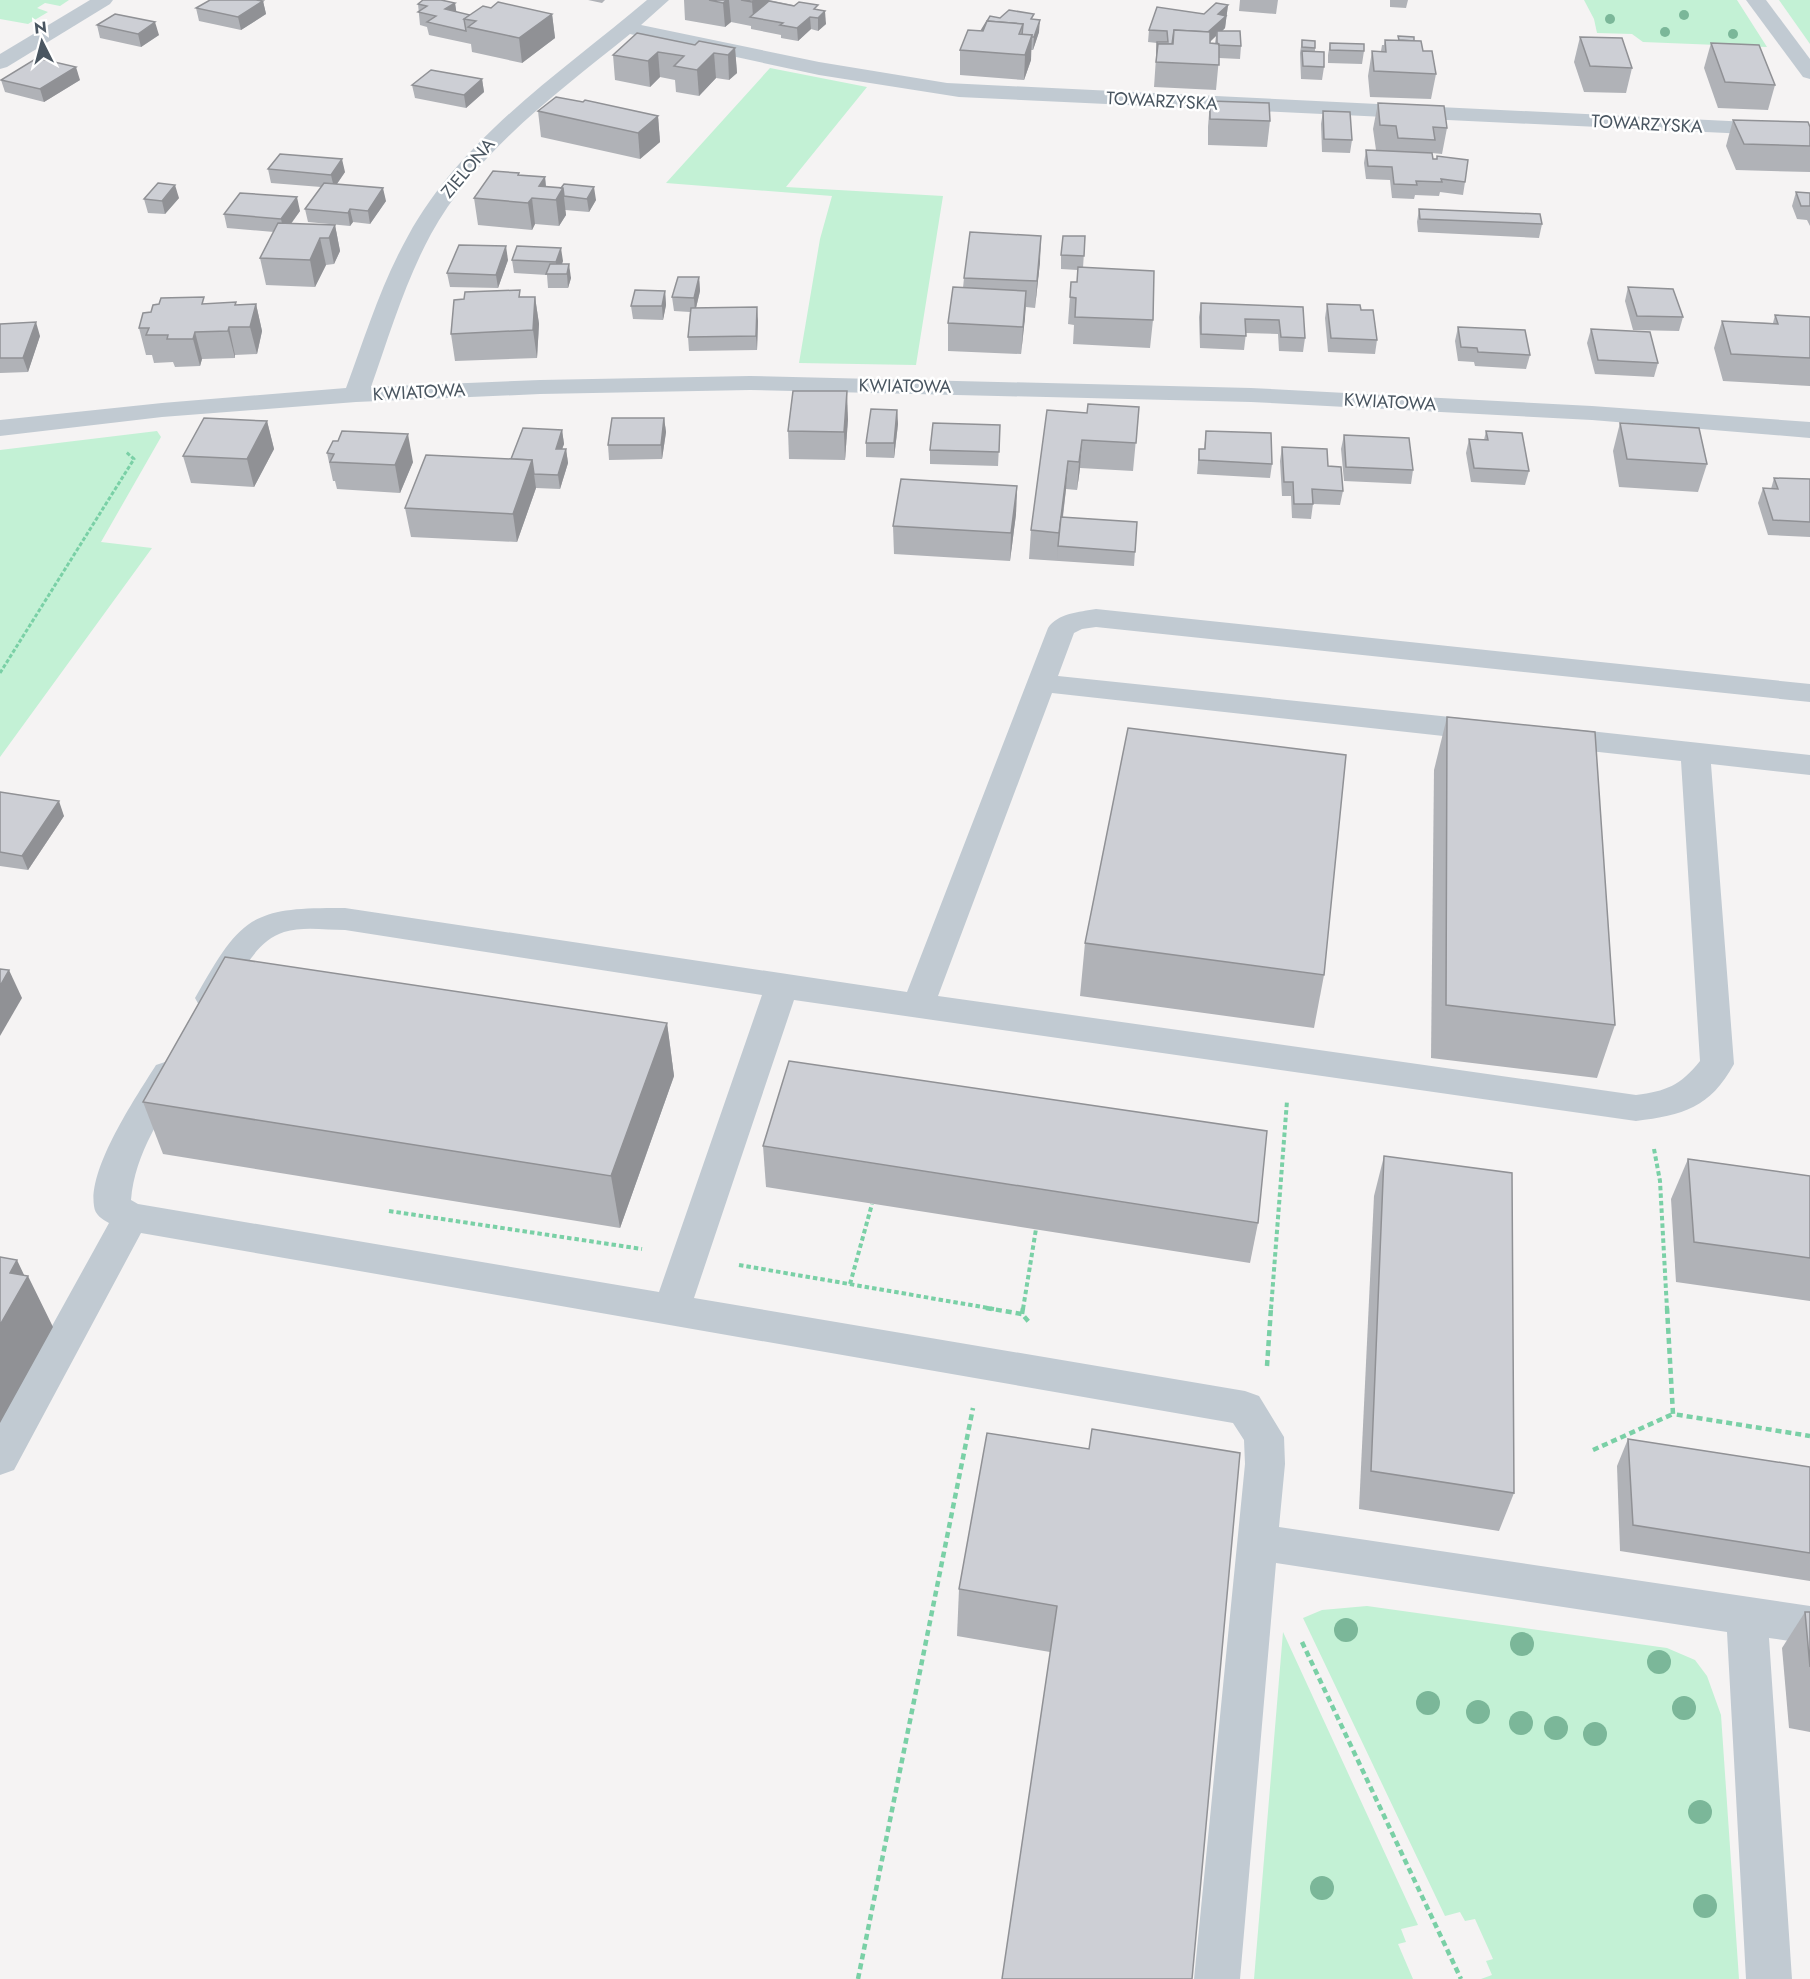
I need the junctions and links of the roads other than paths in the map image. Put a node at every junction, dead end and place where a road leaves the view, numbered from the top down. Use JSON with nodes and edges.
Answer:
{"nodes":[{"id":1,"x":103,"y":0,"type":"edge"},
{"id":2,"x":658,"y":0,"type":"edge"},
{"id":3,"x":1756,"y":0,"type":"edge"},
{"id":4,"x":627,"y":28,"type":"junction"},
{"id":5,"x":0,"y":63,"type":"edge"},
{"id":6,"x":1810,"y":74,"type":"edge"},
{"id":7,"x":1810,"y":131,"type":"edge"},
{"id":8,"x":356,"y":395,"type":"junction"},
{"id":9,"x":0,"y":428,"type":"edge"},
{"id":10,"x":1810,"y":430,"type":"edge"},
{"id":11,"x":1041,"y":683,"type":"junction"},
{"id":12,"x":1810,"y":693,"type":"edge"},
{"id":13,"x":1695,"y":753,"type":"junction"},
{"id":14,"x":1810,"y":765,"type":"edge"},
{"id":15,"x":782,"y":986,"type":"junction"},
{"id":16,"x":918,"y":1006,"type":"junction"},
{"id":17,"x":199,"y":1020,"type":"edge"},
{"id":18,"x":182,"y":1050,"type":"edge"},
{"id":19,"x":132,"y":1217,"type":"junction"},
{"id":20,"x":671,"y":1310,"type":"junction"},
{"id":21,"x":0,"y":1458,"type":"edge"},
{"id":22,"x":1259,"y":1542,"type":"junction"},
{"id":23,"x":1748,"y":1616,"type":"junction"},
{"id":24,"x":1810,"y":1625,"type":"edge"},
{"id":25,"x":1217,"y":1979,"type":"edge"},
{"id":26,"x":1769,"y":1979,"type":"edge"}],
"edges":[{"from":1,"to":5,"type":"street"},
{"from":2,"to":4,"type":"street","name":"ZIELONA"},
{"from":3,"to":6,"type":"street"},
{"from":4,"to":7,"type":"street","name":"TOWARZYSKA"},
{"from":4,"to":8,"type":"street","name":"ZIELONA"},
{"from":8,"to":9,"type":"street","name":"KWIATOWA"},
{"from":8,"to":10,"type":"street","name":"KWIATOWA"},
{"from":11,"to":12,"type":"street"},
{"from":11,"to":13,"type":"street"},
{"from":11,"to":16,"type":"street"},
{"from":13,"to":14,"type":"street"},
{"from":13,"to":16,"type":"street"},
{"from":15,"to":16,"type":"street"},
{"from":15,"to":17,"type":"street"},
{"from":15,"to":20,"type":"street"},
{"from":18,"to":19,"type":"street"},
{"from":19,"to":20,"type":"street"},
{"from":19,"to":21,"type":"street"},
{"from":20,"to":22,"type":"street"},
{"from":22,"to":23,"type":"street"},
{"from":22,"to":25,"type":"street"},
{"from":23,"to":24,"type":"street"},
{"from":23,"to":26,"type":"street"}]}
